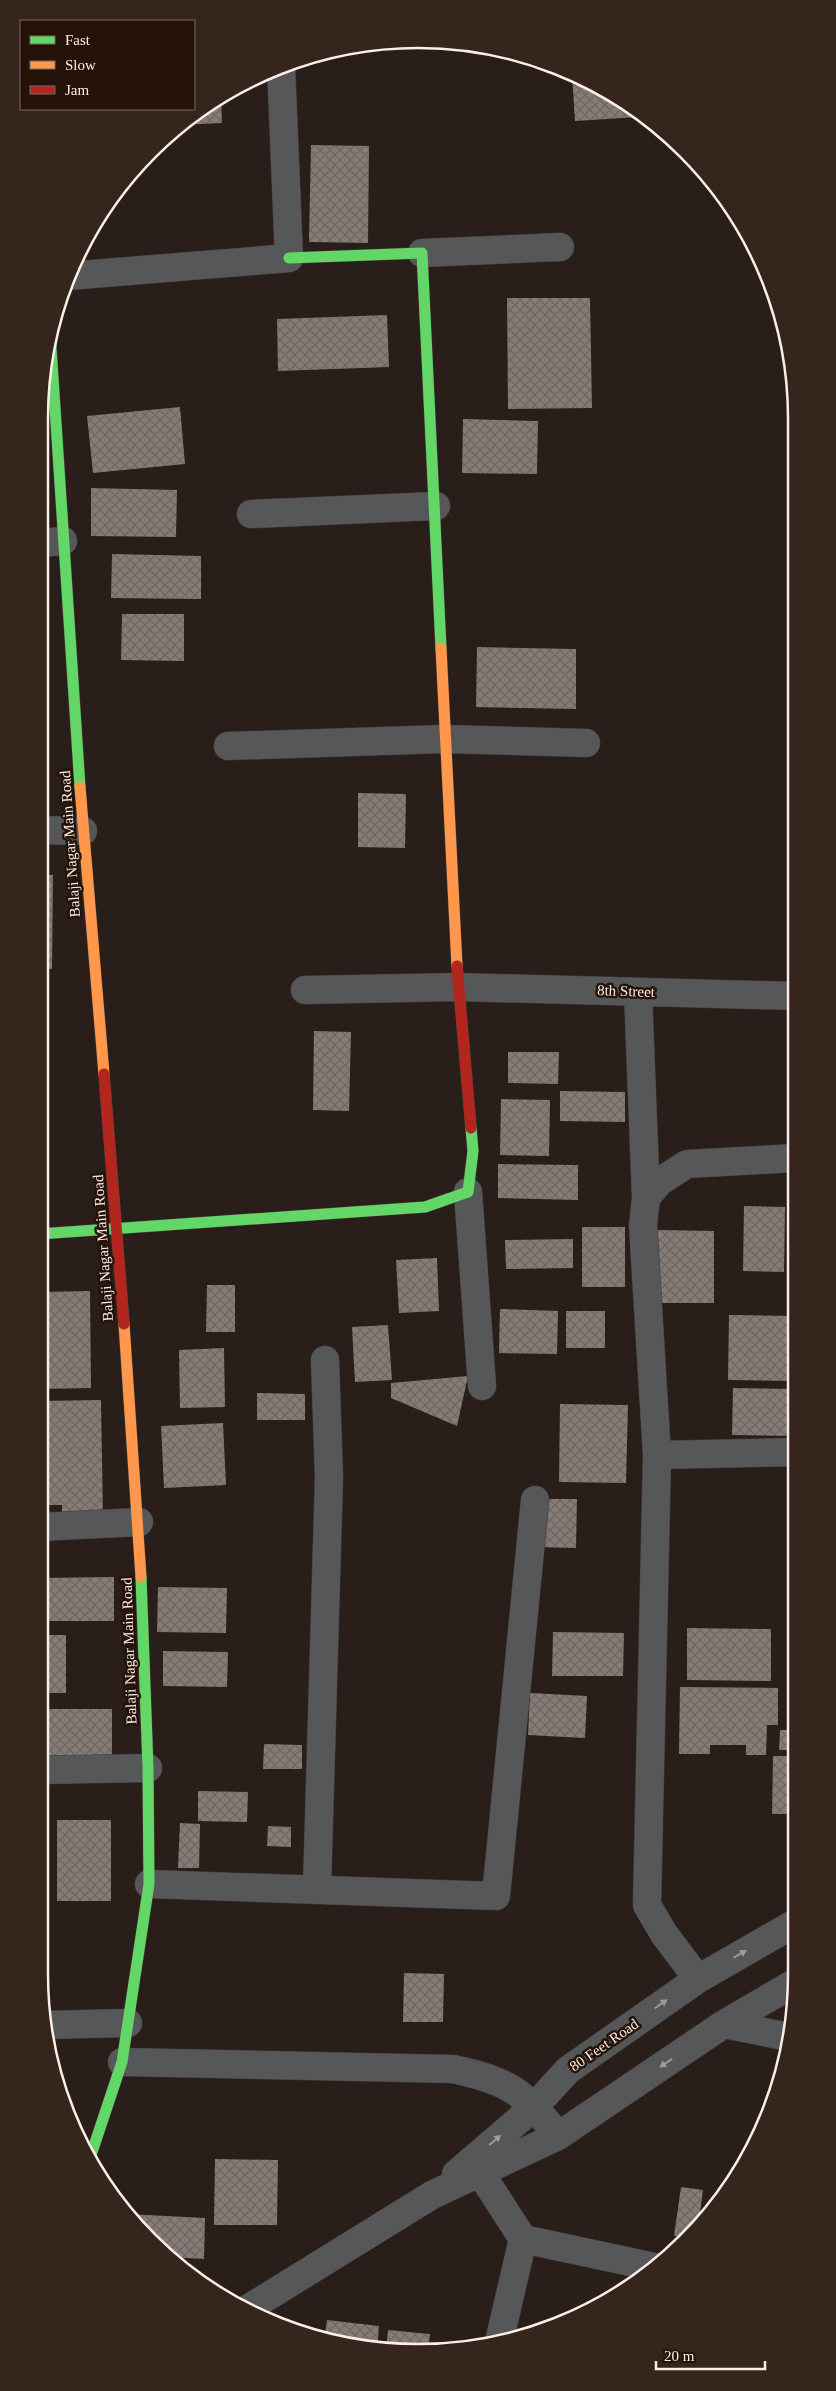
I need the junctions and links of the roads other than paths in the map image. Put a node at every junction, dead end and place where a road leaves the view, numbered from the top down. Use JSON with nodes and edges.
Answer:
{"nodes":[{"id":1,"x":281,"y":74,"type":"edge"},
{"id":2,"x":560,"y":247,"type":"dead end"},
{"id":3,"x":422,"y":253,"type":"junction"},
{"id":4,"x":289,"y":258,"type":"junction"},
{"id":5,"x":76,"y":275,"type":"edge"},
{"id":6,"x":50,"y":376,"type":"edge"},
{"id":7,"x":436,"y":506,"type":"junction"},
{"id":8,"x":251,"y":514,"type":"dead end"},
{"id":9,"x":51,"y":542,"type":"edge"},
{"id":10,"x":444,"y":739,"type":"junction"},
{"id":11,"x":586,"y":743,"type":"dead end"},
{"id":12,"x":228,"y":746,"type":"dead end"},
{"id":13,"x":48,"y":830,"type":"edge"},
{"id":14,"x":83,"y":832,"type":"junction"},
{"id":15,"x":458,"y":987,"type":"junction"},
{"id":16,"x":305,"y":990,"type":"dead end"},
{"id":17,"x":638,"y":992,"type":"junction"},
{"id":18,"x":788,"y":996,"type":"edge"},
{"id":19,"x":788,"y":1158,"type":"edge"},
{"id":20,"x":468,"y":1192,"type":"junction"},
{"id":21,"x":646,"y":1198,"type":"junction"},
{"id":22,"x":117,"y":1228,"type":"junction"},
{"id":23,"x":48,"y":1233,"type":"edge"},
{"id":24,"x":325,"y":1360,"type":"dead end"},
{"id":25,"x":482,"y":1386,"type":"dead end"},
{"id":26,"x":788,"y":1452,"type":"edge"},
{"id":27,"x":657,"y":1455,"type":"junction"},
{"id":28,"x":535,"y":1500,"type":"dead end"},
{"id":29,"x":139,"y":1522,"type":"junction"},
{"id":30,"x":48,"y":1527,"type":"edge"},
{"id":31,"x":148,"y":1768,"type":"junction"},
{"id":32,"x":48,"y":1770,"type":"edge"},
{"id":33,"x":149,"y":1884,"type":"junction"},
{"id":34,"x":316,"y":1888,"type":"junction"},
{"id":35,"x":788,"y":1927,"type":"edge"},
{"id":36,"x":698,"y":1979,"type":"junction"},
{"id":37,"x":788,"y":1987,"type":"edge"},
{"id":38,"x":128,"y":2023,"type":"junction"},
{"id":39,"x":724,"y":2024,"type":"junction"},
{"id":40,"x":52,"y":2025,"type":"edge"},
{"id":41,"x":783,"y":2036,"type":"edge"},
{"id":42,"x":122,"y":2062,"type":"junction"},
{"id":43,"x":535,"y":2106,"type":"junction"},
{"id":44,"x":558,"y":2136,"type":"junction"},
{"id":45,"x":93,"y":2150,"type":"edge"},
{"id":46,"x":477,"y":2166,"type":"junction"},
{"id":47,"x":523,"y":2239,"type":"junction"},
{"id":48,"x":645,"y":2266,"type":"edge"},
{"id":49,"x":254,"y":2305,"type":"edge"},
{"id":50,"x":502,"y":2334,"type":"edge"}],
"edges":[{"from":1,"to":4,"type":"street"},
{"from":2,"to":3,"type":"street"},
{"from":3,"to":4,"type":"main road"},
{"from":3,"to":7,"type":"main road"},
{"from":4,"to":5,"type":"street"},
{"from":6,"to":9,"type":"main road","name":"Balaji Nagar Main Road"},
{"from":7,"to":8,"type":"street"},
{"from":7,"to":10,"type":"main road"},
{"from":9,"to":14,"type":"main road","name":"Balaji Nagar Main Road"},
{"from":10,"to":11,"type":"street"},
{"from":10,"to":12,"type":"street"},
{"from":10,"to":15,"type":"main road"},
{"from":13,"to":14,"type":"street"},
{"from":14,"to":22,"type":"main road","name":"Balaji Nagar Main Road"},
{"from":15,"to":16,"type":"street","name":"8th Street"},
{"from":15,"to":17,"type":"street","name":"8th Street"},
{"from":15,"to":20,"type":"main road"},
{"from":17,"to":18,"type":"street","name":"8th Street"},
{"from":17,"to":21,"type":"street"},
{"from":19,"to":21,"type":"street"},
{"from":20,"to":22,"type":"main road"},
{"from":20,"to":25,"type":"street"},
{"from":21,"to":27,"type":"street"},
{"from":22,"to":23,"type":"main road"},
{"from":22,"to":29,"type":"main road","name":"Balaji Nagar Main Road"},
{"from":24,"to":34,"type":"street"},
{"from":26,"to":27,"type":"street"},
{"from":27,"to":36,"type":"street"},
{"from":28,"to":34,"type":"street"},
{"from":29,"to":30,"type":"street"},
{"from":29,"to":31,"type":"main road","name":"Balaji Nagar Main Road"},
{"from":31,"to":32,"type":"street"},
{"from":31,"to":33,"type":"main road","name":"Balaji Nagar Main Road"},
{"from":33,"to":34,"type":"street"},
{"from":33,"to":38,"type":"main road","name":"Balaji Nagar Main Road"},
{"from":36,"to":35,"type":"street","name":"80 Feet Road","one_way":true},
{"from":43,"to":36,"type":"street","name":"80 Feet Road","one_way":true},
{"from":37,"to":39,"type":"street","name":"80 Feet Road"},
{"from":38,"to":40,"type":"street"},
{"from":38,"to":42,"type":"main road","name":"Balaji Nagar Main Road"},
{"from":39,"to":41,"type":"street"},
{"from":39,"to":44,"type":"street","name":"80 Feet Road","one_way":true},
{"from":42,"to":43,"type":"street"},
{"from":42,"to":45,"type":"main road","name":"Balaji Nagar Main Road"},
{"from":43,"to":44,"type":"street"},
{"from":46,"to":43,"type":"street","name":"80 Feet Road","one_way":true},
{"from":44,"to":46,"type":"street","name":"80 Feet Road"},
{"from":46,"to":47,"type":"street"},
{"from":46,"to":49,"type":"street","name":"80 Feet Road"},
{"from":47,"to":48,"type":"street"},
{"from":47,"to":50,"type":"street"}]}
